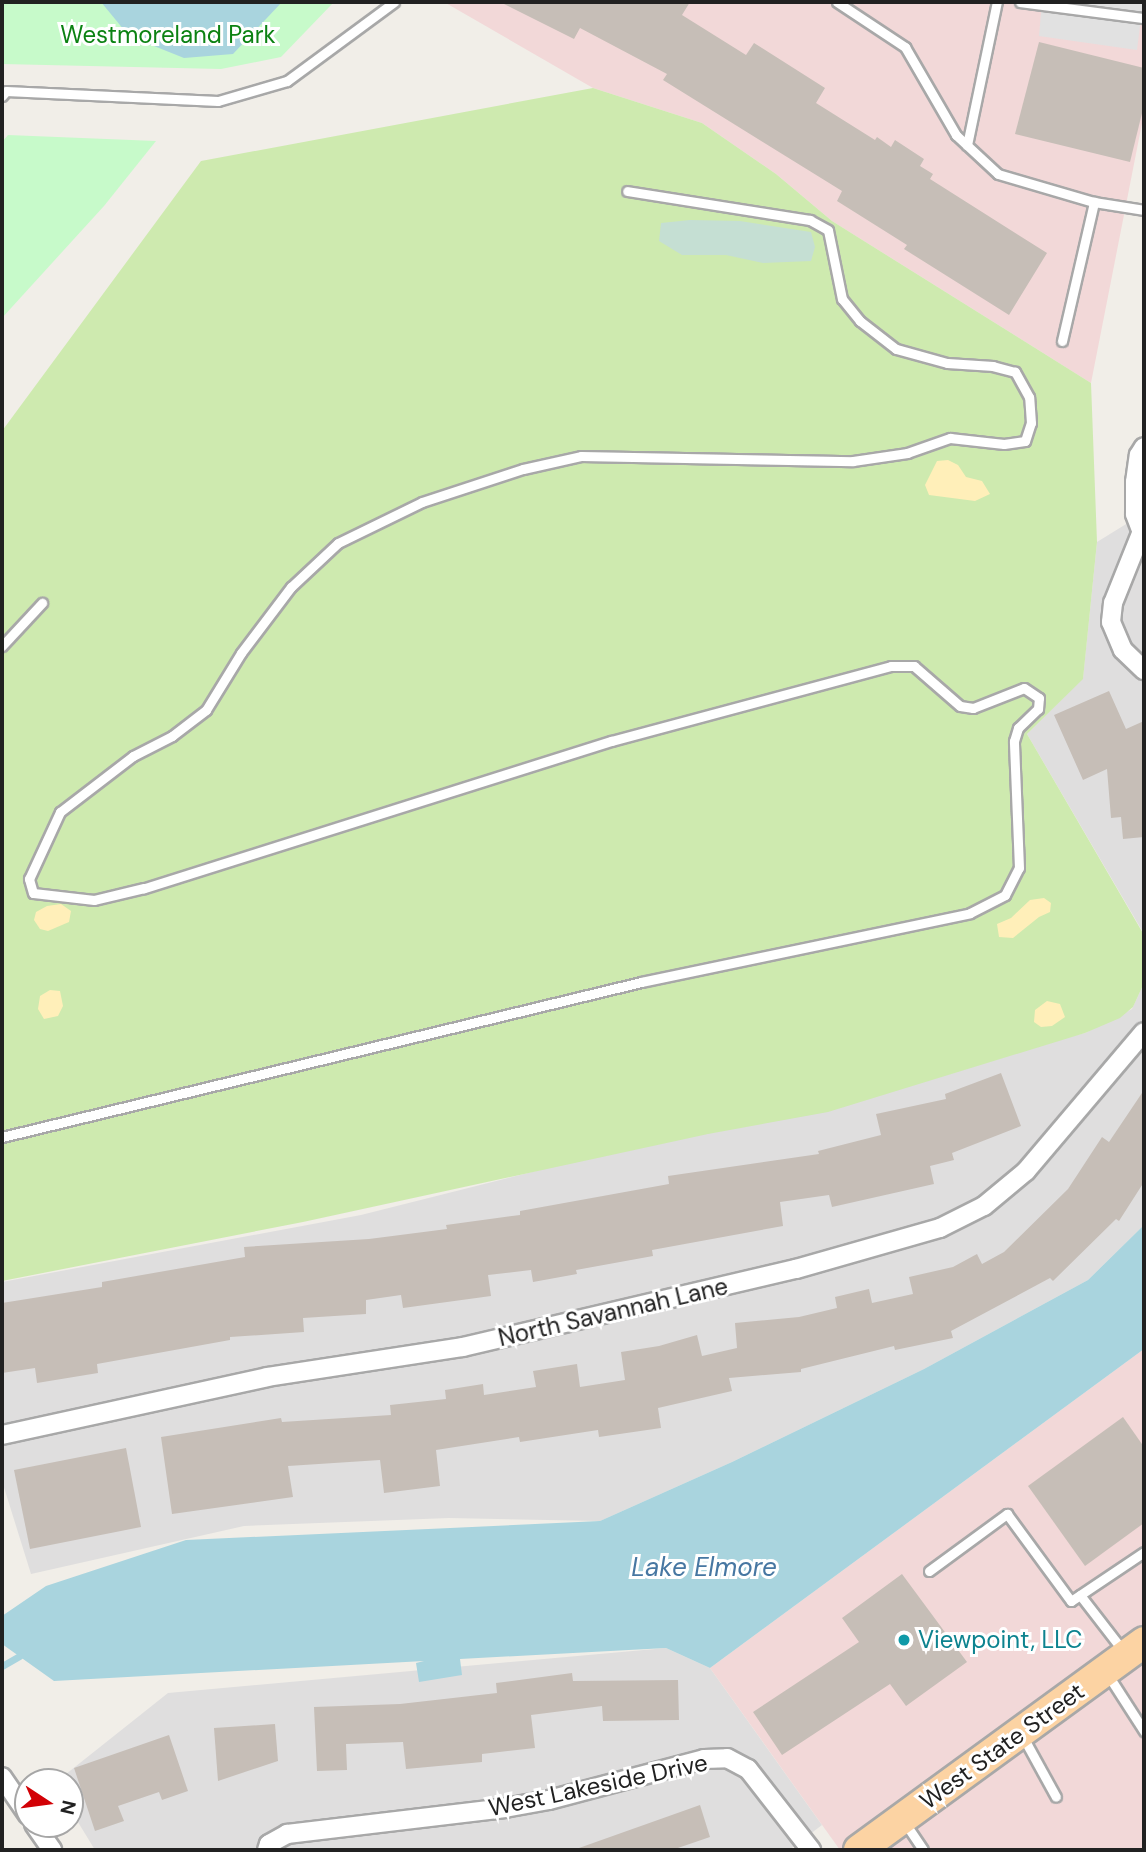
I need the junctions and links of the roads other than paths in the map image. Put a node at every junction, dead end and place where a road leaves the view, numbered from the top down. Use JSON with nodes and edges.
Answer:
{"nodes":[{"id":1,"x":394,"y":2,"type":"edge"},
{"id":2,"x":838,"y":2,"type":"edge"},
{"id":3,"x":997,"y":2,"type":"edge"},
{"id":4,"x":1020,"y":2,"type":"edge"},
{"id":5,"x":1144,"y":18,"type":"edge"},
{"id":6,"x":2,"y":96,"type":"edge"},
{"id":7,"x":967,"y":145,"type":"junction"},
{"id":8,"x":627,"y":191,"type":"dead end"},
{"id":9,"x":1094,"y":202,"type":"junction"},
{"id":10,"x":1144,"y":210,"type":"edge"},
{"id":11,"x":1062,"y":341,"type":"dead end"},
{"id":12,"x":1142,"y":455,"type":"edge"},
{"id":13,"x":1143,"y":528,"type":"edge"},
{"id":14,"x":42,"y":603,"type":"dead end"},
{"id":15,"x":2,"y":646,"type":"edge"},
{"id":16,"x":1144,"y":670,"type":"edge"},
{"id":17,"x":1144,"y":1032,"type":"edge"},
{"id":18,"x":2,"y":1137,"type":"edge"},
{"id":19,"x":2,"y":1435,"type":"edge"},
{"id":20,"x":1144,"y":1552,"type":"edge"},
{"id":21,"x":929,"y":1571,"type":"dead end"},
{"id":22,"x":1080,"y":1595,"type":"junction"},
{"id":23,"x":1125,"y":1656,"type":"edge"},
{"id":24,"x":1144,"y":1731,"type":"edge"},
{"id":25,"x":1021,"y":1732,"type":"junction"},
{"id":26,"x":2,"y":1777,"type":"edge"},
{"id":27,"x":14,"y":1795,"type":"edge"},
{"id":28,"x":1056,"y":1797,"type":"dead end"},
{"id":29,"x":902,"y":1819,"type":"junction"},
{"id":30,"x":267,"y":1850,"type":"edge"},
{"id":31,"x":811,"y":1850,"type":"edge"},
{"id":32,"x":859,"y":1850,"type":"edge"},
{"id":33,"x":923,"y":1850,"type":"edge"}],
"edges":[{"from":1,"to":6,"type":"lane"},
{"from":2,"to":7,"type":"lane"},
{"from":3,"to":7,"type":"lane"},
{"from":4,"to":5,"type":"lane"},
{"from":7,"to":9,"type":"lane"},
{"from":8,"to":18,"type":"lane"},
{"from":9,"to":10,"type":"lane"},
{"from":9,"to":11,"type":"lane"},
{"from":12,"to":13,"type":"street"},
{"from":13,"to":16,"type":"street"},
{"from":14,"to":15,"type":"lane"},
{"from":17,"to":19,"type":"street","name":"North Savannah Lane"},
{"from":20,"to":22,"type":"lane"},
{"from":21,"to":22,"type":"lane"},
{"from":22,"to":23,"type":"lane"},
{"from":23,"to":24,"type":"lane"},
{"from":23,"to":25,"type":"main road","name":"West State Street"},
{"from":25,"to":28,"type":"lane"},
{"from":25,"to":29,"type":"main road","name":"West State Street"},
{"from":26,"to":27,"type":"street"},
{"from":29,"to":32,"type":"main road","name":"West State Street"},
{"from":29,"to":33,"type":"lane"},
{"from":30,"to":31,"type":"street","name":"West Lakeside Drive"}]}
